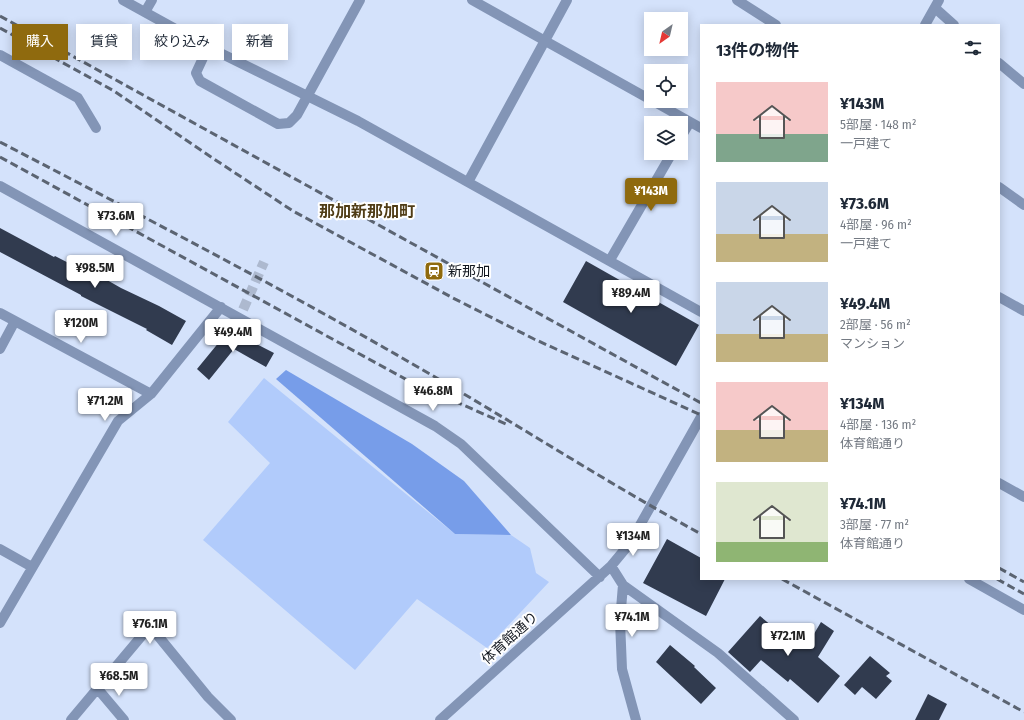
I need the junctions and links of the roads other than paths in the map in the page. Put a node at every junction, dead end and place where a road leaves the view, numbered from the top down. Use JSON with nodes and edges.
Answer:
{"nodes":[{"id":1,"x":123,"y":0,"type":"edge"},
{"id":2,"x":152,"y":0,"type":"edge"},
{"id":3,"x":360,"y":0,"type":"edge"},
{"id":4,"x":472,"y":0,"type":"edge"},
{"id":5,"x":567,"y":0,"type":"edge"},
{"id":6,"x":737,"y":0,"type":"edge"},
{"id":7,"x":937,"y":4,"type":"edge"},
{"id":8,"x":145,"y":12,"type":"junction"},
{"id":9,"x":167,"y":24,"type":"edge"},
{"id":10,"x":774,"y":24,"type":"edge"},
{"id":11,"x":926,"y":24,"type":"edge"},
{"id":12,"x":953,"y":24,"type":"edge"},
{"id":13,"x":544,"y":41,"type":"junction"},
{"id":14,"x":0,"y":55,"type":"edge"},
{"id":15,"x":224,"y":55,"type":"edge"},
{"id":16,"x":202,"y":60,"type":"edge"},
{"id":17,"x":1000,"y":64,"type":"edge"},
{"id":18,"x":1024,"y":84,"type":"edge"},
{"id":19,"x":308,"y":95,"type":"junction"},
{"id":20,"x":644,"y":96,"type":"edge"},
{"id":21,"x":666,"y":108,"type":"edge"},
{"id":22,"x":690,"y":122,"type":"junction"},
{"id":23,"x":688,"y":125,"type":"edge"},
{"id":24,"x":700,"y":127,"type":"edge"},
{"id":25,"x":96,"y":128,"type":"dead end"},
{"id":26,"x":668,"y":160,"type":"edge"},
{"id":27,"x":468,"y":182,"type":"junction"},
{"id":28,"x":0,"y":186,"type":"edge"},
{"id":29,"x":1000,"y":188,"type":"edge"},
{"id":30,"x":1024,"y":205,"type":"edge"},
{"id":31,"x":610,"y":260,"type":"junction"},
{"id":32,"x":1000,"y":298,"type":"edge"},
{"id":33,"x":221,"y":307,"type":"junction"},
{"id":34,"x":700,"y":311,"type":"edge"},
{"id":35,"x":1024,"y":311,"type":"edge"},
{"id":36,"x":0,"y":313,"type":"edge"},
{"id":37,"x":15,"y":321,"type":"junction"},
{"id":38,"x":0,"y":349,"type":"edge"},
{"id":39,"x":151,"y":394,"type":"junction"},
{"id":40,"x":699,"y":423,"type":"edge"},
{"id":41,"x":1000,"y":484,"type":"edge"},
{"id":42,"x":1024,"y":497,"type":"edge"},
{"id":43,"x":0,"y":549,"type":"edge"},
{"id":44,"x":611,"y":566,"type":"junction"},
{"id":45,"x":32,"y":568,"type":"junction"},
{"id":46,"x":600,"y":578,"type":"junction"},
{"id":47,"x":971,"y":580,"type":"edge"},
{"id":48,"x":623,"y":585,"type":"junction"},
{"id":49,"x":1024,"y":610,"type":"edge"},
{"id":50,"x":0,"y":623,"type":"edge"},
{"id":51,"x":97,"y":688,"type":"junction"},
{"id":52,"x":71,"y":720,"type":"edge"},
{"id":53,"x":124,"y":720,"type":"edge"},
{"id":54,"x":231,"y":720,"type":"edge"},
{"id":55,"x":440,"y":720,"type":"edge"},
{"id":56,"x":636,"y":720,"type":"edge"},
{"id":57,"x":794,"y":720,"type":"edge"}],
"edges":[{"from":1,"to":8,"type":"street"},
{"from":2,"to":8,"type":"street"},
{"from":3,"to":19,"type":"street"},
{"from":4,"to":13,"type":"street"},
{"from":5,"to":13,"type":"street"},
{"from":6,"to":10,"type":"street"},
{"from":7,"to":11,"type":"street"},
{"from":7,"to":12,"type":"street"},
{"from":8,"to":9,"type":"street"},
{"from":13,"to":20,"type":"street"},
{"from":13,"to":27,"type":"street"},
{"from":14,"to":25,"type":"street"},
{"from":15,"to":19,"type":"street"},
{"from":16,"to":19,"type":"street"},
{"from":17,"to":18,"type":"street"},
{"from":19,"to":27,"type":"street"},
{"from":21,"to":22,"type":"street"},
{"from":22,"to":23,"type":"street"},
{"from":22,"to":24,"type":"street"},
{"from":26,"to":31,"type":"street"},
{"from":27,"to":31,"type":"street"},
{"from":28,"to":33,"type":"street"},
{"from":29,"to":30,"type":"street"},
{"from":31,"to":34,"type":"street"},
{"from":32,"to":35,"type":"street"},
{"from":33,"to":39,"type":"street"},
{"from":33,"to":46,"type":"street"},
{"from":36,"to":37,"type":"street"},
{"from":37,"to":38,"type":"street"},
{"from":37,"to":39,"type":"street"},
{"from":39,"to":45,"type":"street"},
{"from":40,"to":44,"type":"street","name":"体育館通り"},
{"from":41,"to":42,"type":"street"},
{"from":43,"to":45,"type":"street"},
{"from":44,"to":46,"type":"street","name":"体育館通り"},
{"from":44,"to":48,"type":"street"},
{"from":45,"to":50,"type":"street"},
{"from":46,"to":55,"type":"street","name":"体育館通り"},
{"from":47,"to":49,"type":"street"},
{"from":48,"to":56,"type":"street"},
{"from":48,"to":57,"type":"street"},
{"from":51,"to":52,"type":"street"},
{"from":51,"to":53,"type":"street"},
{"from":51,"to":54,"type":"street"}]}
